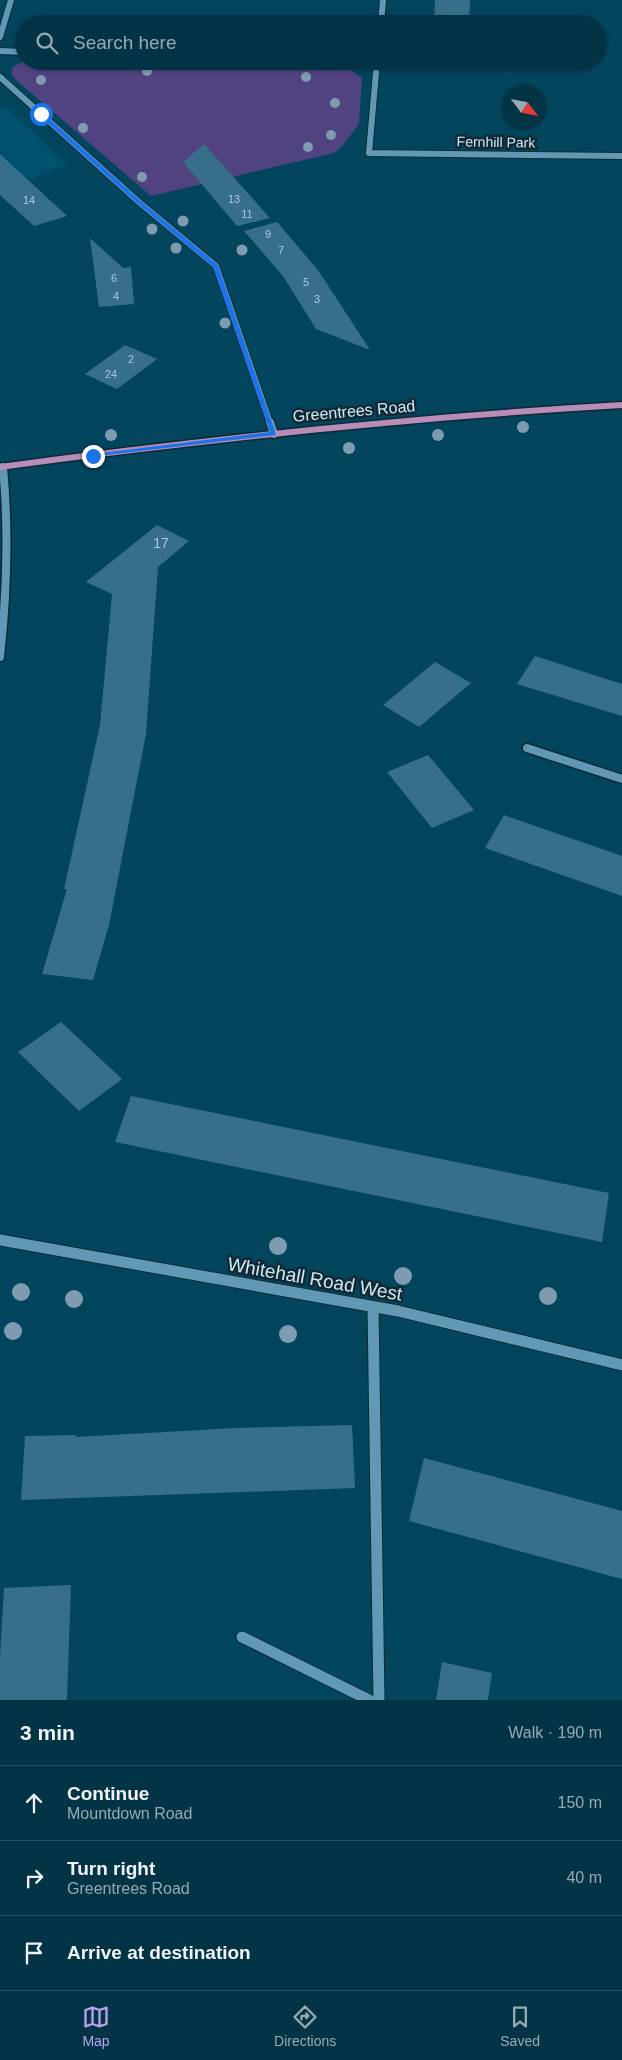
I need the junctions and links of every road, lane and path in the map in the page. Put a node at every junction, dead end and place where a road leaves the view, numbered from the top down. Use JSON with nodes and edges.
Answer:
{"nodes":[{"id":1,"x":12,"y":0,"type":"edge"},
{"id":2,"x":384,"y":0,"type":"edge"},
{"id":3,"x":382,"y":15,"type":"edge"},
{"id":4,"x":0,"y":37,"type":"edge"},
{"id":5,"x":0,"y":51,"type":"edge"},
{"id":6,"x":15,"y":52,"type":"edge"},
{"id":7,"x":376,"y":70,"type":"edge"},
{"id":8,"x":0,"y":77,"type":"edge"},
{"id":9,"x":622,"y":156,"type":"edge"},
{"id":10,"x":622,"y":405,"type":"edge"},
{"id":11,"x":274,"y":434,"type":"junction"},
{"id":12,"x":2,"y":467,"type":"edge"},
{"id":13,"x":0,"y":656,"type":"edge"},
{"id":14,"x":527,"y":748,"type":"dead end"},
{"id":15,"x":622,"y":779,"type":"edge"},
{"id":16,"x":0,"y":1240,"type":"edge"},
{"id":17,"x":372,"y":1307,"type":"junction"},
{"id":18,"x":622,"y":1365,"type":"edge"},
{"id":19,"x":242,"y":1637,"type":"dead end"},
{"id":20,"x":369,"y":1700,"type":"edge"},
{"id":21,"x":379,"y":1700,"type":"edge"}],
"edges":[{"from":1,"to":4,"type":"street"},
{"from":2,"to":3,"type":"street"},
{"from":5,"to":6,"type":"street"},
{"from":7,"to":9,"type":"street","name":"Fernhill Park"},
{"from":8,"to":11,"type":"street"},
{"from":10,"to":11,"type":"main road","name":"Greentrees Road"},
{"from":11,"to":12,"type":"main road","name":"Greentrees Road"},
{"from":12,"to":13,"type":"street"},
{"from":14,"to":15,"type":"street"},
{"from":16,"to":17,"type":"street","name":"Whitehall Road West"},
{"from":17,"to":18,"type":"street","name":"Whitehall Road West"},
{"from":17,"to":21,"type":"street"},
{"from":19,"to":20,"type":"street"}]}
